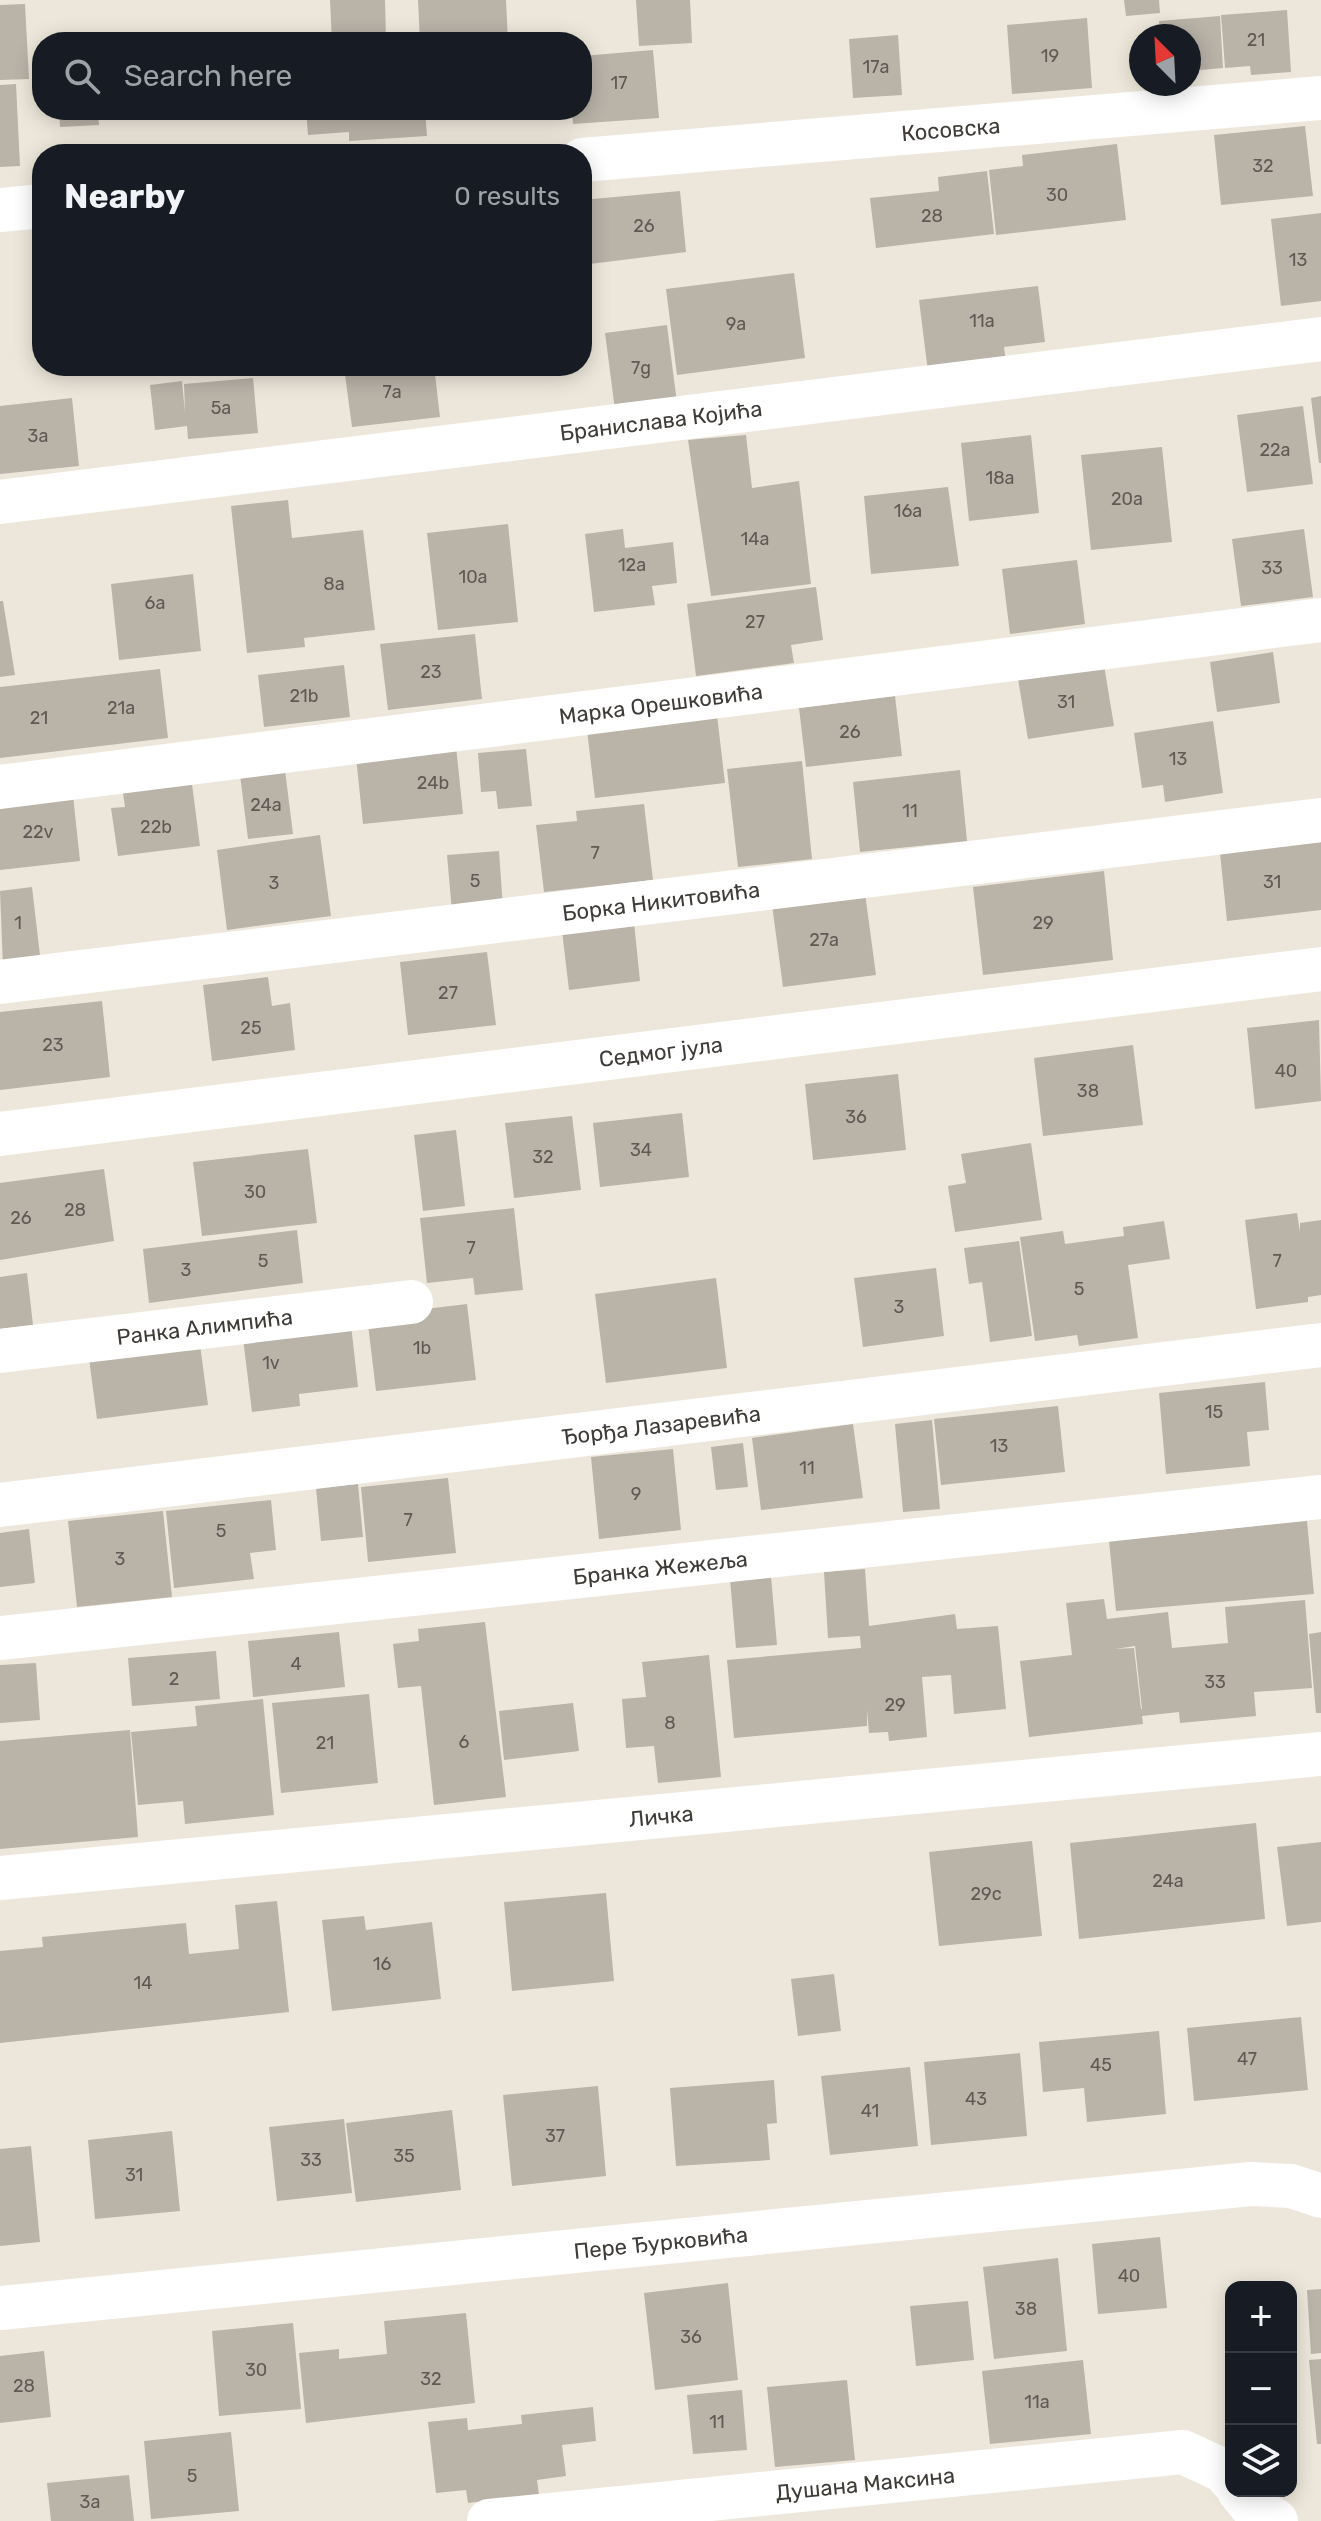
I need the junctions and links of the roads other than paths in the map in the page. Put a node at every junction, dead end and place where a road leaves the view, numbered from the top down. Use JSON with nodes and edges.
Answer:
{"nodes":[{"id":1,"x":1321,"y":98,"type":"edge"},
{"id":2,"x":592,"y":159,"type":"edge"},
{"id":3,"x":32,"y":207,"type":"edge"},
{"id":4,"x":0,"y":210,"type":"edge"},
{"id":5,"x":1321,"y":339,"type":"edge"},
{"id":6,"x":0,"y":502,"type":"edge"},
{"id":7,"x":1321,"y":620,"type":"edge"},
{"id":8,"x":0,"y":787,"type":"edge"},
{"id":9,"x":1321,"y":820,"type":"edge"},
{"id":10,"x":1321,"y":969,"type":"edge"},
{"id":11,"x":0,"y":982,"type":"edge"},
{"id":12,"x":0,"y":1134,"type":"edge"},
{"id":13,"x":411,"y":1302,"type":"dead end"},
{"id":14,"x":1321,"y":1345,"type":"edge"},
{"id":15,"x":0,"y":1351,"type":"edge"},
{"id":16,"x":1321,"y":1497,"type":"edge"},
{"id":17,"x":0,"y":1505,"type":"edge"},
{"id":18,"x":0,"y":1638,"type":"edge"},
{"id":19,"x":1321,"y":1754,"type":"edge"},
{"id":20,"x":0,"y":1878,"type":"edge"},
{"id":21,"x":1321,"y":2196,"type":"edge"},
{"id":22,"x":0,"y":2308,"type":"edge"},
{"id":23,"x":1225,"y":2472,"type":"edge"},
{"id":24,"x":1244,"y":2497,"type":"edge"},
{"id":25,"x":489,"y":2521,"type":"edge"},
{"id":26,"x":1276,"y":2521,"type":"edge"}],
"edges":[{"from":1,"to":2,"type":"street","name":"Косовска"},
{"from":3,"to":4,"type":"street"},
{"from":5,"to":6,"type":"street","name":"Бранислава Којића"},
{"from":7,"to":8,"type":"street","name":"Марка Орешковића"},
{"from":9,"to":11,"type":"street","name":"Борка Никитовића"},
{"from":10,"to":12,"type":"street","name":"Седмог јула"},
{"from":13,"to":15,"type":"street","name":"Ранка Алимпића"},
{"from":14,"to":17,"type":"street","name":"Ђорђа Лазаревића"},
{"from":16,"to":18,"type":"street","name":"Бранка Жежеља"},
{"from":19,"to":20,"type":"street","name":"Личка"},
{"from":21,"to":22,"type":"street","name":"Пере Ђурковића"},
{"from":23,"to":25,"type":"street","name":"Душана Максина"},
{"from":24,"to":26,"type":"street"}]}
